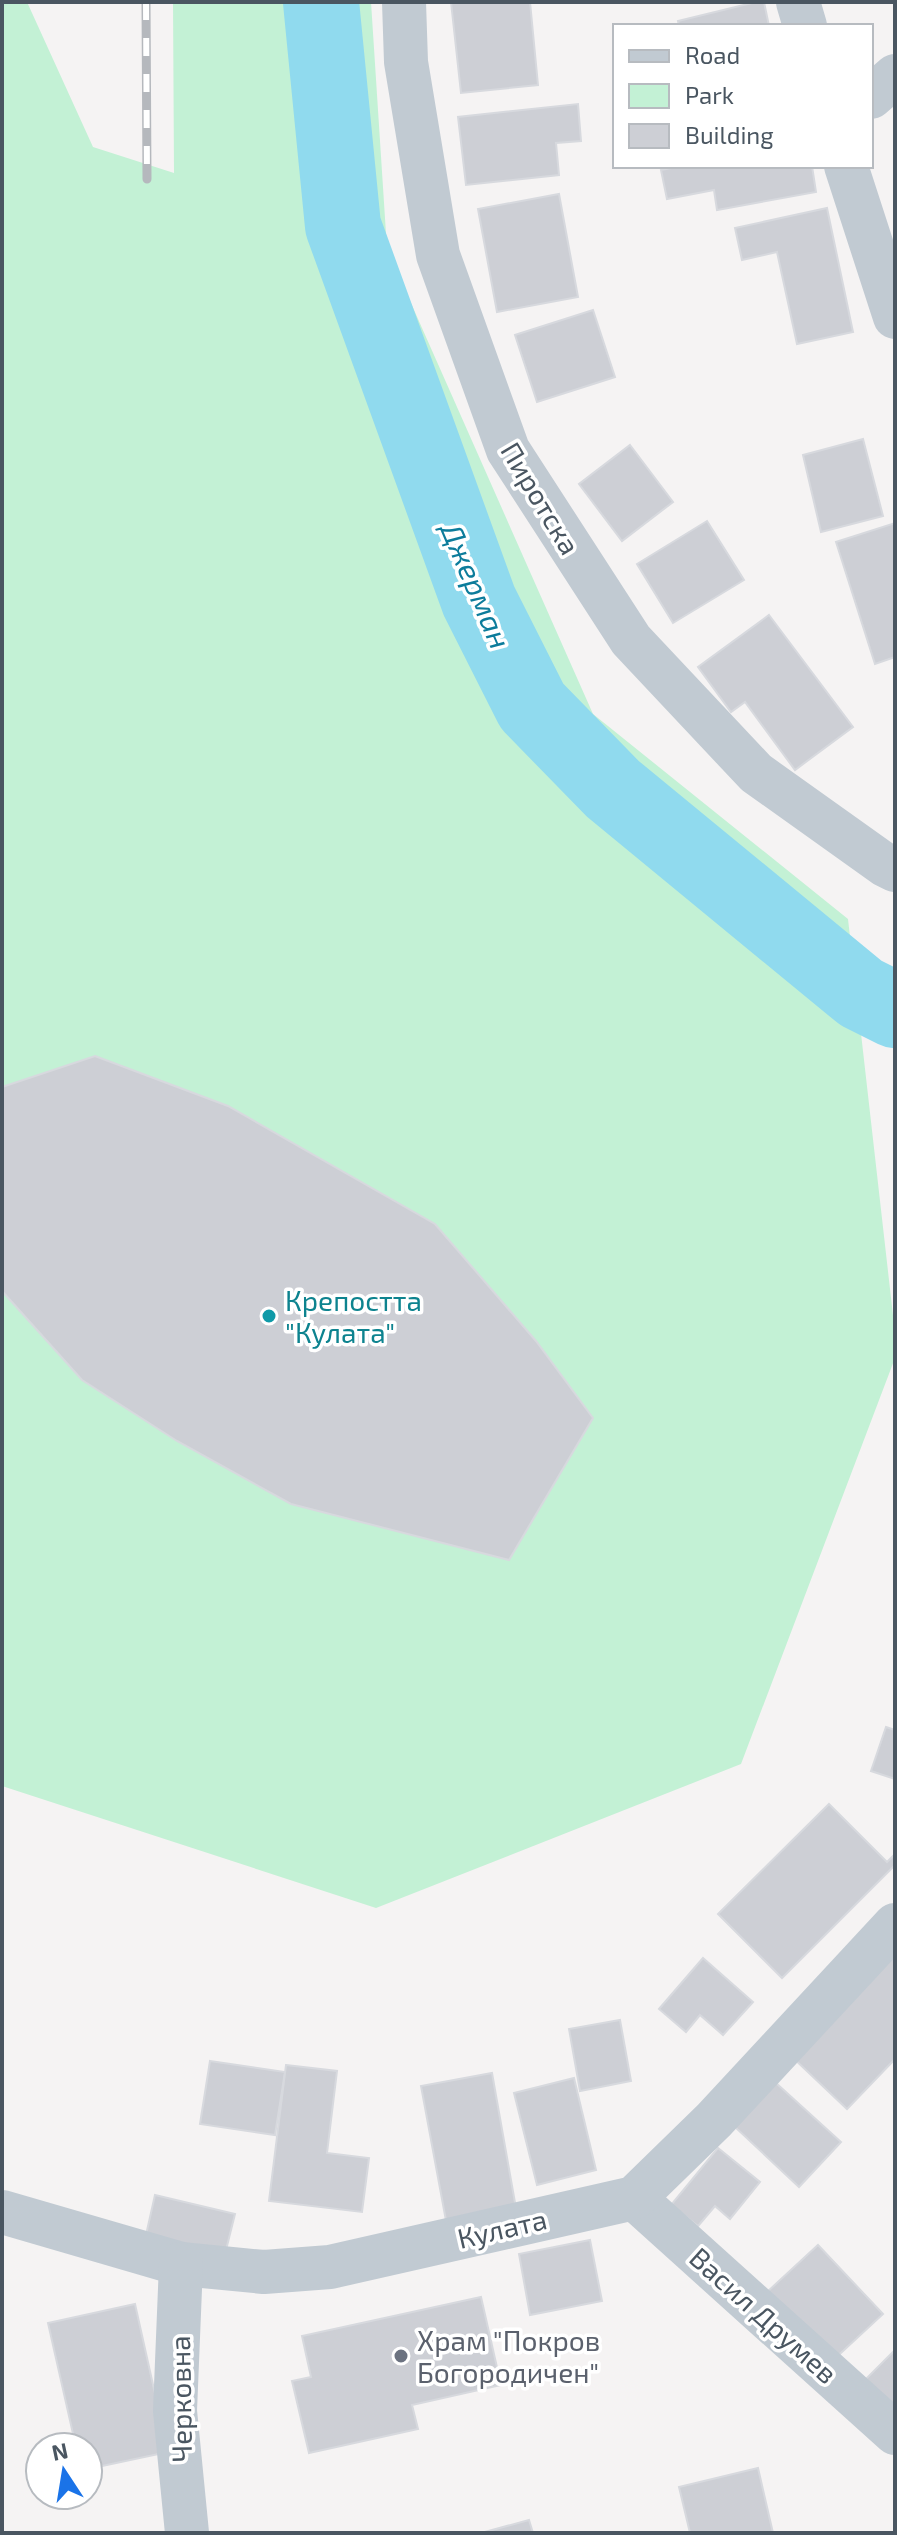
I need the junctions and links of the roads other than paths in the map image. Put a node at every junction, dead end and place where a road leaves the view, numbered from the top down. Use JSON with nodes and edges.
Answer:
{"nodes":[{"id":1,"x":404,"y":2,"type":"edge"},
{"id":2,"x":798,"y":2,"type":"edge"},
{"id":3,"x":804,"y":24,"type":"edge"},
{"id":4,"x":895,"y":76,"type":"edge"},
{"id":5,"x":873,"y":95,"type":"edge"},
{"id":6,"x":847,"y":168,"type":"edge"},
{"id":7,"x":895,"y":317,"type":"edge"},
{"id":8,"x":895,"y":870,"type":"edge"},
{"id":9,"x":895,"y":1925,"type":"edge"},
{"id":10,"x":634,"y":2198,"type":"junction"},
{"id":11,"x":2,"y":2212,"type":"edge"},
{"id":12,"x":181,"y":2264,"type":"junction"},
{"id":13,"x":895,"y":2433,"type":"edge"},
{"id":14,"x":187,"y":2533,"type":"edge"}],
"edges":[{"from":1,"to":8,"type":"street","name":"Пиротска"},
{"from":2,"to":3,"type":"street"},
{"from":4,"to":5,"type":"street"},
{"from":6,"to":7,"type":"street"},
{"from":9,"to":10,"type":"street"},
{"from":10,"to":12,"type":"street","name":"Кулата"},
{"from":10,"to":13,"type":"street","name":"Васил Друмев"},
{"from":11,"to":12,"type":"street","name":"Кулата"},
{"from":12,"to":14,"type":"street","name":"Черковна"}]}
